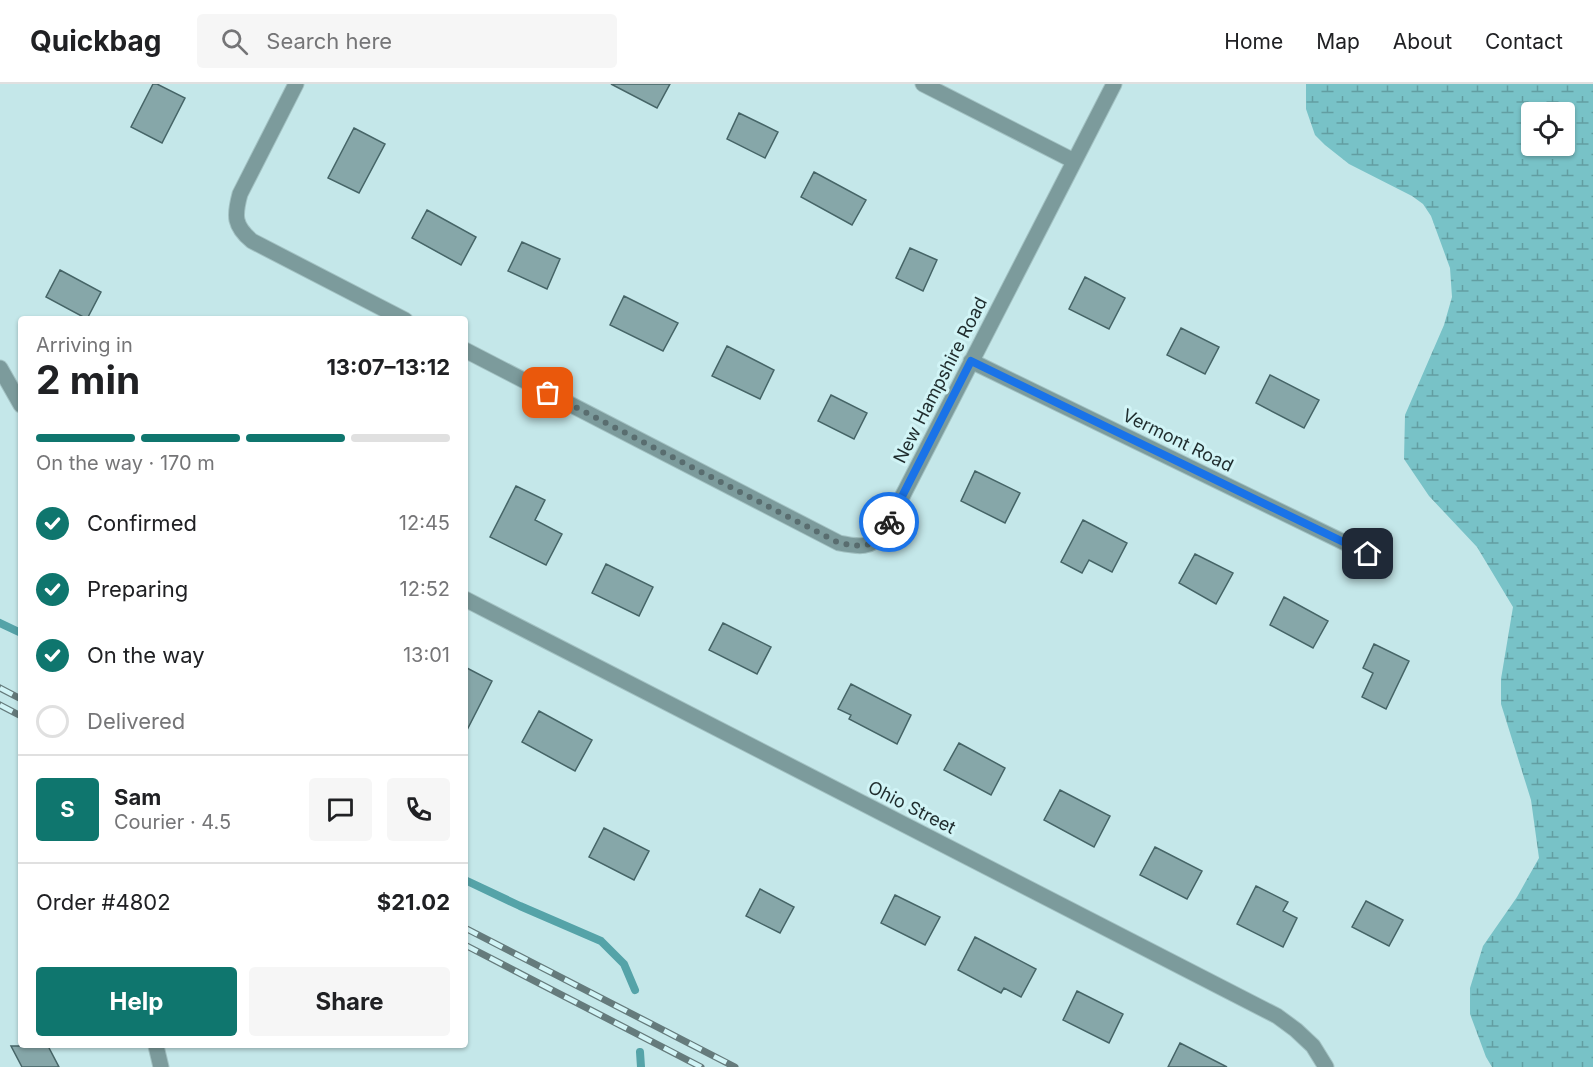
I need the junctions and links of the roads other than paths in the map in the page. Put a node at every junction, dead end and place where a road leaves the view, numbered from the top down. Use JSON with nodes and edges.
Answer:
{"nodes":[{"id":1,"x":296,"y":84,"type":"edge"},
{"id":2,"x":923,"y":84,"type":"edge"},
{"id":3,"x":1114,"y":84,"type":"edge"},
{"id":4,"x":1074,"y":161,"type":"junction"},
{"id":5,"x":397,"y":316,"type":"edge"},
{"id":6,"x":468,"y":352,"type":"edge"},
{"id":7,"x":971,"y":361,"type":"junction"},
{"id":8,"x":0,"y":368,"type":"edge"},
{"id":9,"x":18,"y":400,"type":"edge"},
{"id":10,"x":1368,"y":554,"type":"dead end"},
{"id":11,"x":468,"y":601,"type":"edge"},
{"id":12,"x":156,"y":1048,"type":"edge"},
{"id":13,"x":161,"y":1067,"type":"edge"},
{"id":14,"x":1326,"y":1067,"type":"edge"}],
"edges":[{"from":1,"to":5,"type":"street"},
{"from":2,"to":4,"type":"street"},
{"from":3,"to":4,"type":"street","name":"New Hampshire Road"},
{"from":4,"to":7,"type":"street","name":"New Hampshire Road"},
{"from":6,"to":7,"type":"street","name":"New Hampshire Road"},
{"from":7,"to":10,"type":"street","name":"Vermont Road"},
{"from":8,"to":9,"type":"street"},
{"from":11,"to":14,"type":"street","name":"Ohio Street"},
{"from":12,"to":13,"type":"street"}]}
